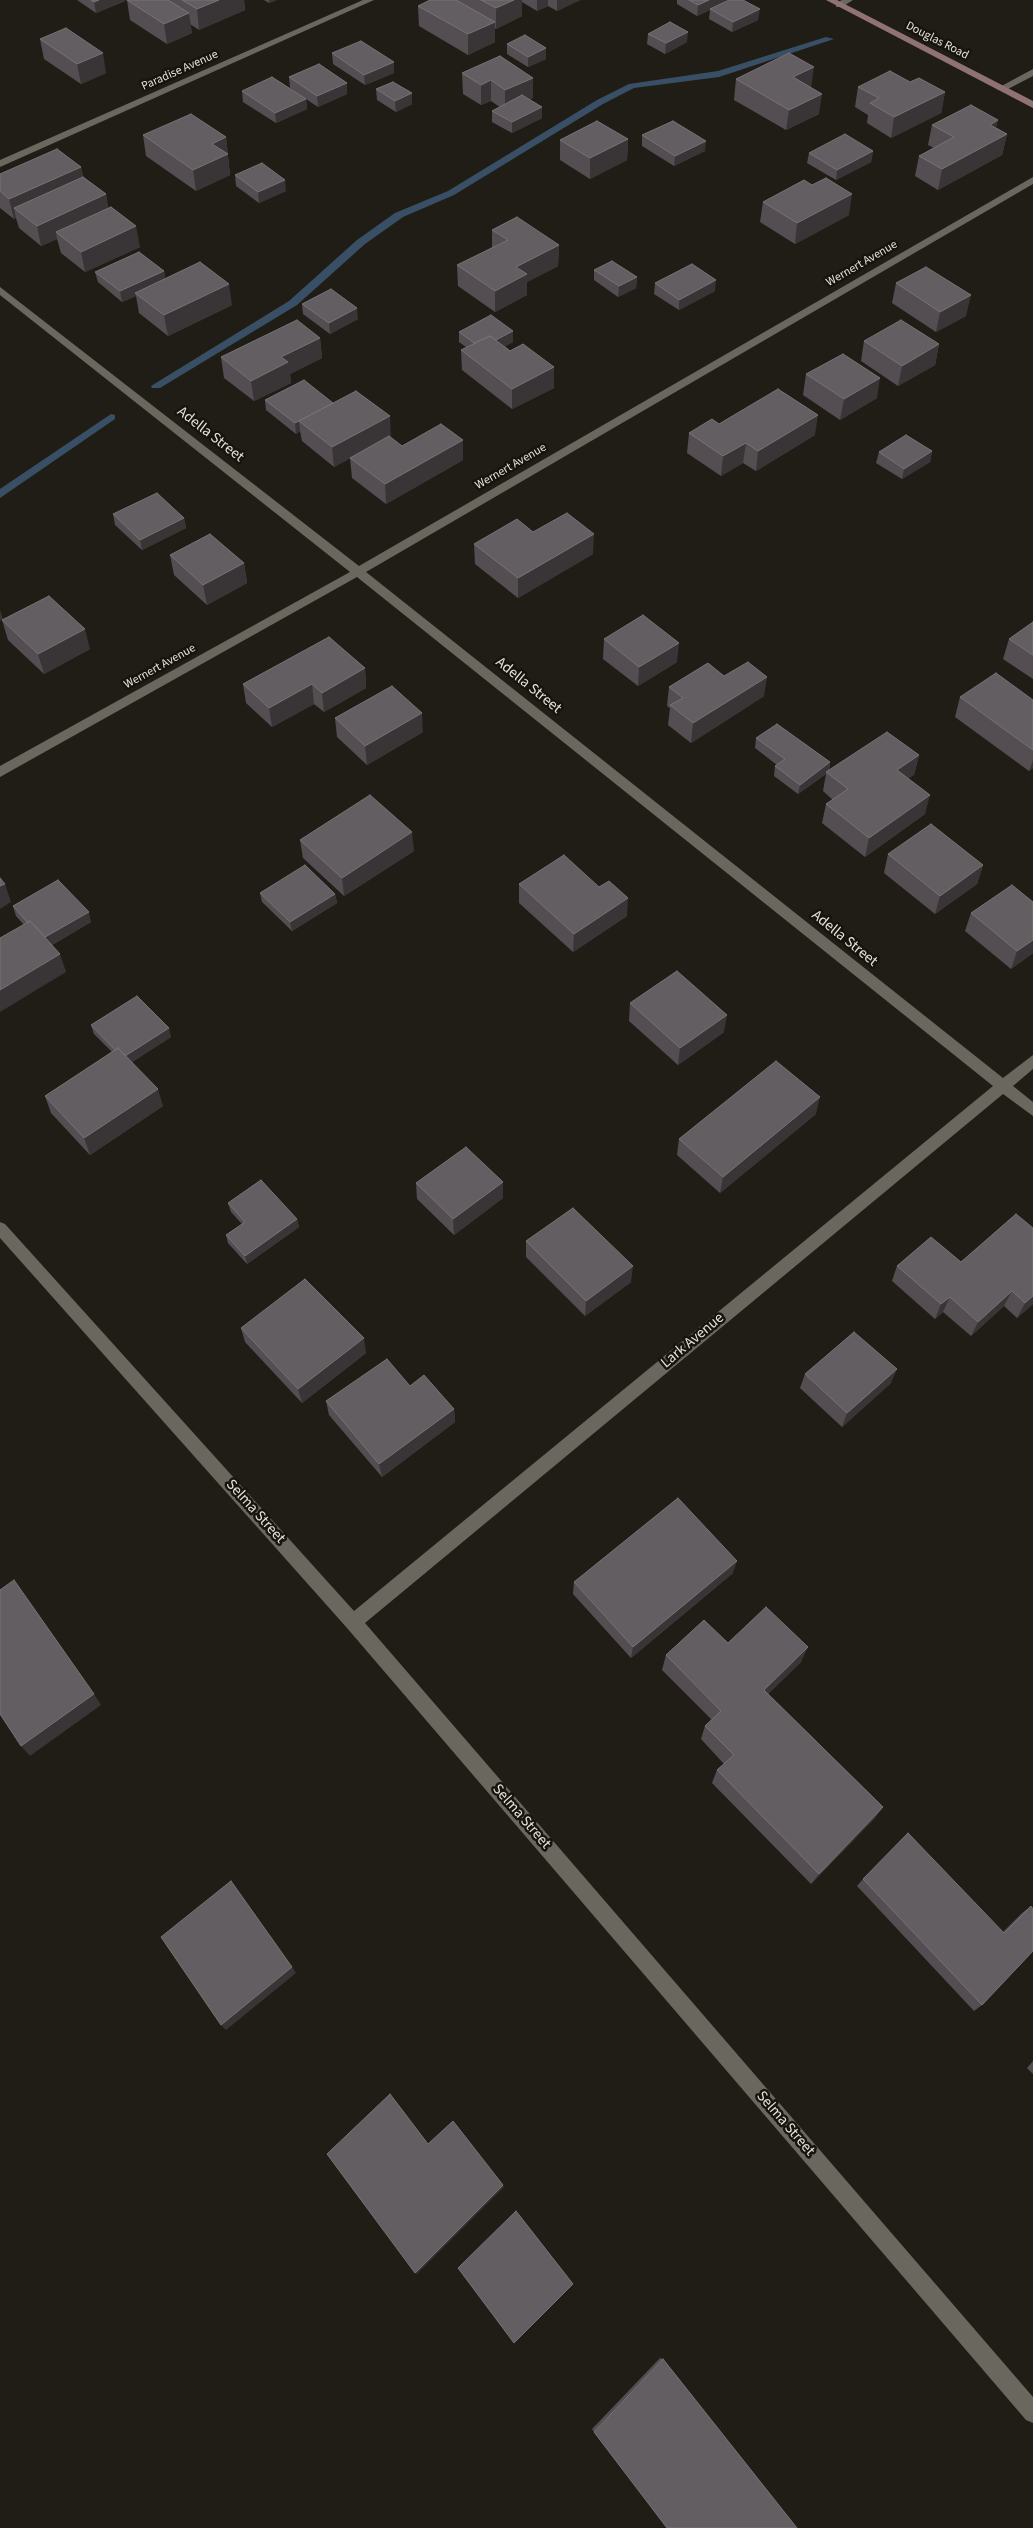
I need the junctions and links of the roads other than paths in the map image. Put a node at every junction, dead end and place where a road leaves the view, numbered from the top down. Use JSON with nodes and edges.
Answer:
{"nodes":[{"id":1,"x":370,"y":0,"type":"edge"},
{"id":2,"x":830,"y":0,"type":"edge"},
{"id":3,"x":849,"y":0,"type":"edge"},
{"id":4,"x":839,"y":5,"type":"junction"},
{"id":5,"x":1033,"y":72,"type":"edge"},
{"id":6,"x":1001,"y":89,"type":"junction"},
{"id":7,"x":1033,"y":105,"type":"edge"},
{"id":8,"x":0,"y":164,"type":"edge"},
{"id":9,"x":1033,"y":180,"type":"edge"},
{"id":10,"x":0,"y":290,"type":"edge"},
{"id":11,"x":358,"y":572,"type":"junction"},
{"id":12,"x":0,"y":772,"type":"edge"},
{"id":13,"x":1033,"y":1061,"type":"edge"},
{"id":14,"x":1002,"y":1086,"type":"junction"},
{"id":15,"x":1033,"y":1110,"type":"edge"},
{"id":16,"x":0,"y":1228,"type":"edge"},
{"id":17,"x":353,"y":1622,"type":"junction"},
{"id":18,"x":1033,"y":2413,"type":"edge"}],
"edges":[{"from":1,"to":8,"type":"street","name":"Paradise Avenue"},
{"from":2,"to":4,"type":"street","name":"Douglas Road"},
{"from":3,"to":4,"type":"street"},
{"from":4,"to":6,"type":"street","name":"Douglas Road"},
{"from":5,"to":6,"type":"street"},
{"from":6,"to":7,"type":"street","name":"Douglas Road"},
{"from":9,"to":11,"type":"street","name":"Wernert Avenue"},
{"from":10,"to":11,"type":"street","name":"Adella Street"},
{"from":11,"to":12,"type":"street","name":"Wernert Avenue"},
{"from":11,"to":14,"type":"street","name":"Adella Street"},
{"from":13,"to":14,"type":"street","name":"Lark Avenue"},
{"from":14,"to":15,"type":"street","name":"Adella Street"},
{"from":14,"to":17,"type":"street","name":"Lark Avenue"},
{"from":16,"to":17,"type":"street","name":"Selma Street"},
{"from":17,"to":18,"type":"street","name":"Selma Street"}]}
